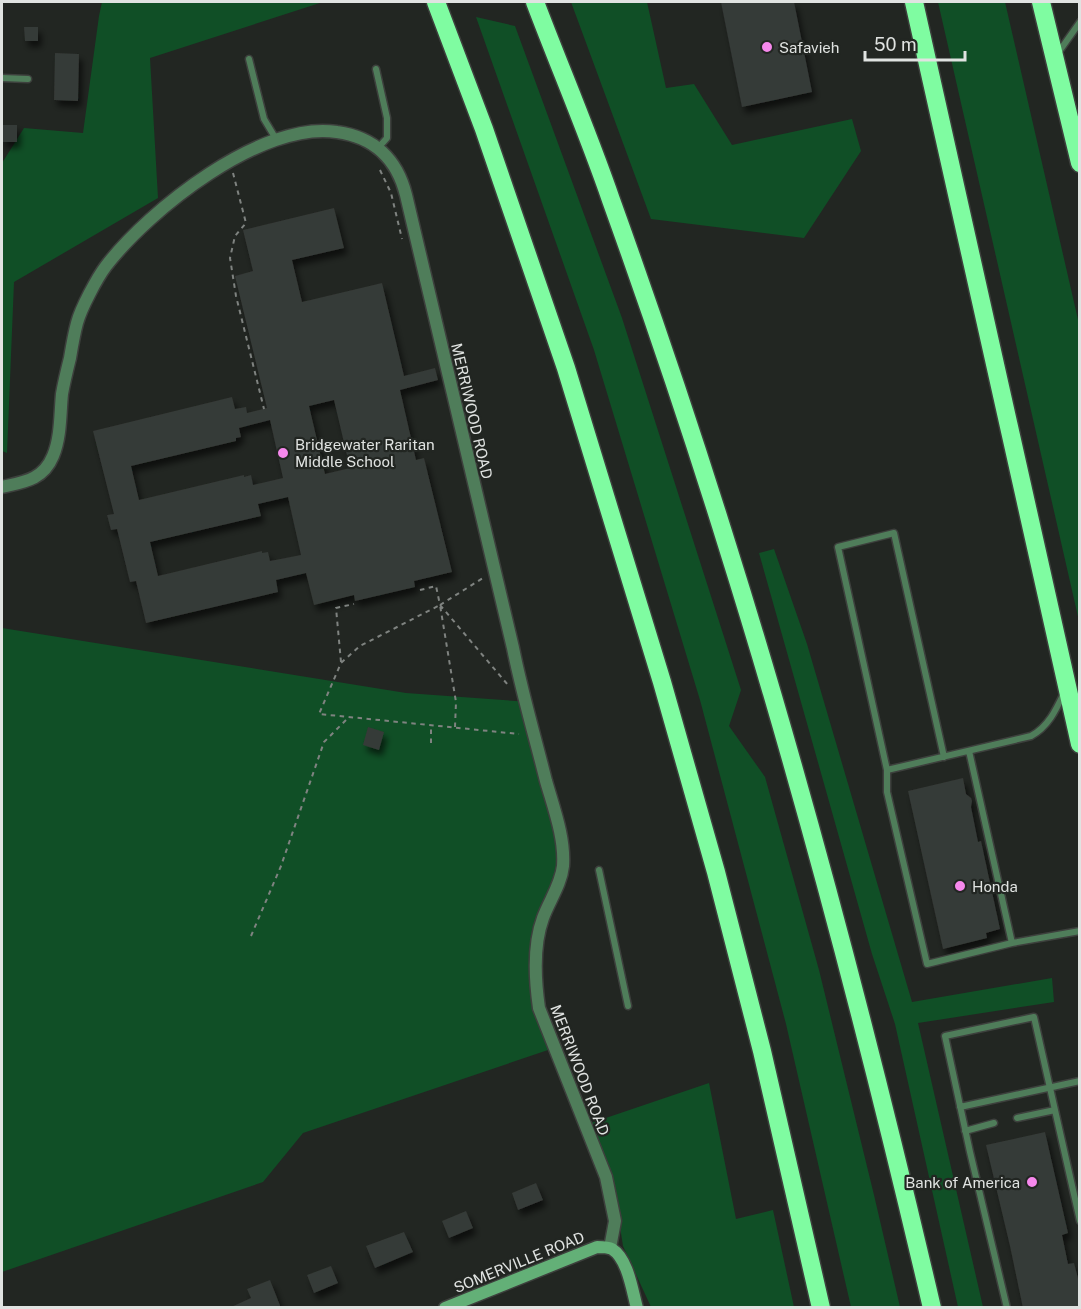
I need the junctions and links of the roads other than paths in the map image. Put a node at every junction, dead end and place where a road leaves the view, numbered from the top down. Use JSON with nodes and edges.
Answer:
{"nodes":[{"id":1,"x":436,"y":2,"type":"edge"},
{"id":2,"x":535,"y":2,"type":"edge"},
{"id":3,"x":914,"y":2,"type":"edge"},
{"id":4,"x":1041,"y":2,"type":"edge"},
{"id":5,"x":1080,"y":22,"type":"edge"},
{"id":6,"x":249,"y":59,"type":"dead end"},
{"id":7,"x":1055,"y":59,"type":"junction"},
{"id":8,"x":376,"y":69,"type":"dead end"},
{"id":9,"x":2,"y":78,"type":"edge"},
{"id":10,"x":28,"y":79,"type":"dead end"},
{"id":11,"x":277,"y":140,"type":"junction"},
{"id":12,"x":378,"y":148,"type":"junction"},
{"id":13,"x":1080,"y":163,"type":"edge"},
{"id":14,"x":2,"y":487,"type":"edge"},
{"id":15,"x":1067,"y":686,"type":"junction"},
{"id":16,"x":1080,"y":744,"type":"edge"},
{"id":17,"x":969,"y":751,"type":"junction"},
{"id":18,"x":944,"y":756,"type":"junction"},
{"id":19,"x":887,"y":770,"type":"junction"},
{"id":20,"x":599,"y":870,"type":"dead end"},
{"id":21,"x":1080,"y":931,"type":"edge"},
{"id":22,"x":1012,"y":943,"type":"junction"},
{"id":23,"x":628,"y":1006,"type":"dead end"},
{"id":24,"x":1080,"y":1081,"type":"edge"},
{"id":25,"x":1050,"y":1088,"type":"junction"},
{"id":26,"x":960,"y":1107,"type":"junction"},
{"id":27,"x":1055,"y":1110,"type":"junction"},
{"id":28,"x":1017,"y":1118,"type":"dead end"},
{"id":29,"x":994,"y":1123,"type":"dead end"},
{"id":30,"x":965,"y":1131,"type":"junction"},
{"id":31,"x":1080,"y":1221,"type":"edge"},
{"id":32,"x":610,"y":1248,"type":"junction"},
{"id":33,"x":446,"y":1308,"type":"edge"},
{"id":34,"x":637,"y":1308,"type":"edge"},
{"id":35,"x":821,"y":1308,"type":"edge"},
{"id":36,"x":932,"y":1308,"type":"edge"},
{"id":37,"x":1007,"y":1308,"type":"edge"}],
"edges":[{"from":1,"to":35,"type":"highway"},
{"from":2,"to":36,"type":"highway"},
{"from":3,"to":15,"type":"highway"},
{"from":4,"to":7,"type":"highway"},
{"from":5,"to":7,"type":"lane"},
{"from":6,"to":11,"type":"lane"},
{"from":7,"to":13,"type":"highway"},
{"from":8,"to":12,"type":"lane"},
{"from":9,"to":10,"type":"lane"},
{"from":11,"to":12,"type":"street","name":"MERRIWOOD ROAD"},
{"from":11,"to":14,"type":"street","name":"MERRIWOOD ROAD"},
{"from":12,"to":32,"type":"street","name":"MERRIWOOD ROAD"},
{"from":15,"to":16,"type":"highway"},
{"from":15,"to":17,"type":"lane"},
{"from":17,"to":18,"type":"lane"},
{"from":17,"to":22,"type":"lane"},
{"from":18,"to":19,"type":"lane"},
{"from":18,"to":19,"type":"lane"},
{"from":19,"to":22,"type":"lane"},
{"from":20,"to":23,"type":"lane"},
{"from":21,"to":22,"type":"lane"},
{"from":24,"to":25,"type":"lane"},
{"from":25,"to":26,"type":"lane"},
{"from":25,"to":26,"type":"lane"},
{"from":25,"to":27,"type":"lane"},
{"from":26,"to":30,"type":"lane"},
{"from":27,"to":28,"type":"lane"},
{"from":27,"to":31,"type":"lane"},
{"from":29,"to":30,"type":"lane"},
{"from":30,"to":37,"type":"lane"},
{"from":32,"to":33,"type":"street","name":"SOMERVILLE ROAD"},
{"from":32,"to":34,"type":"street"}]}
